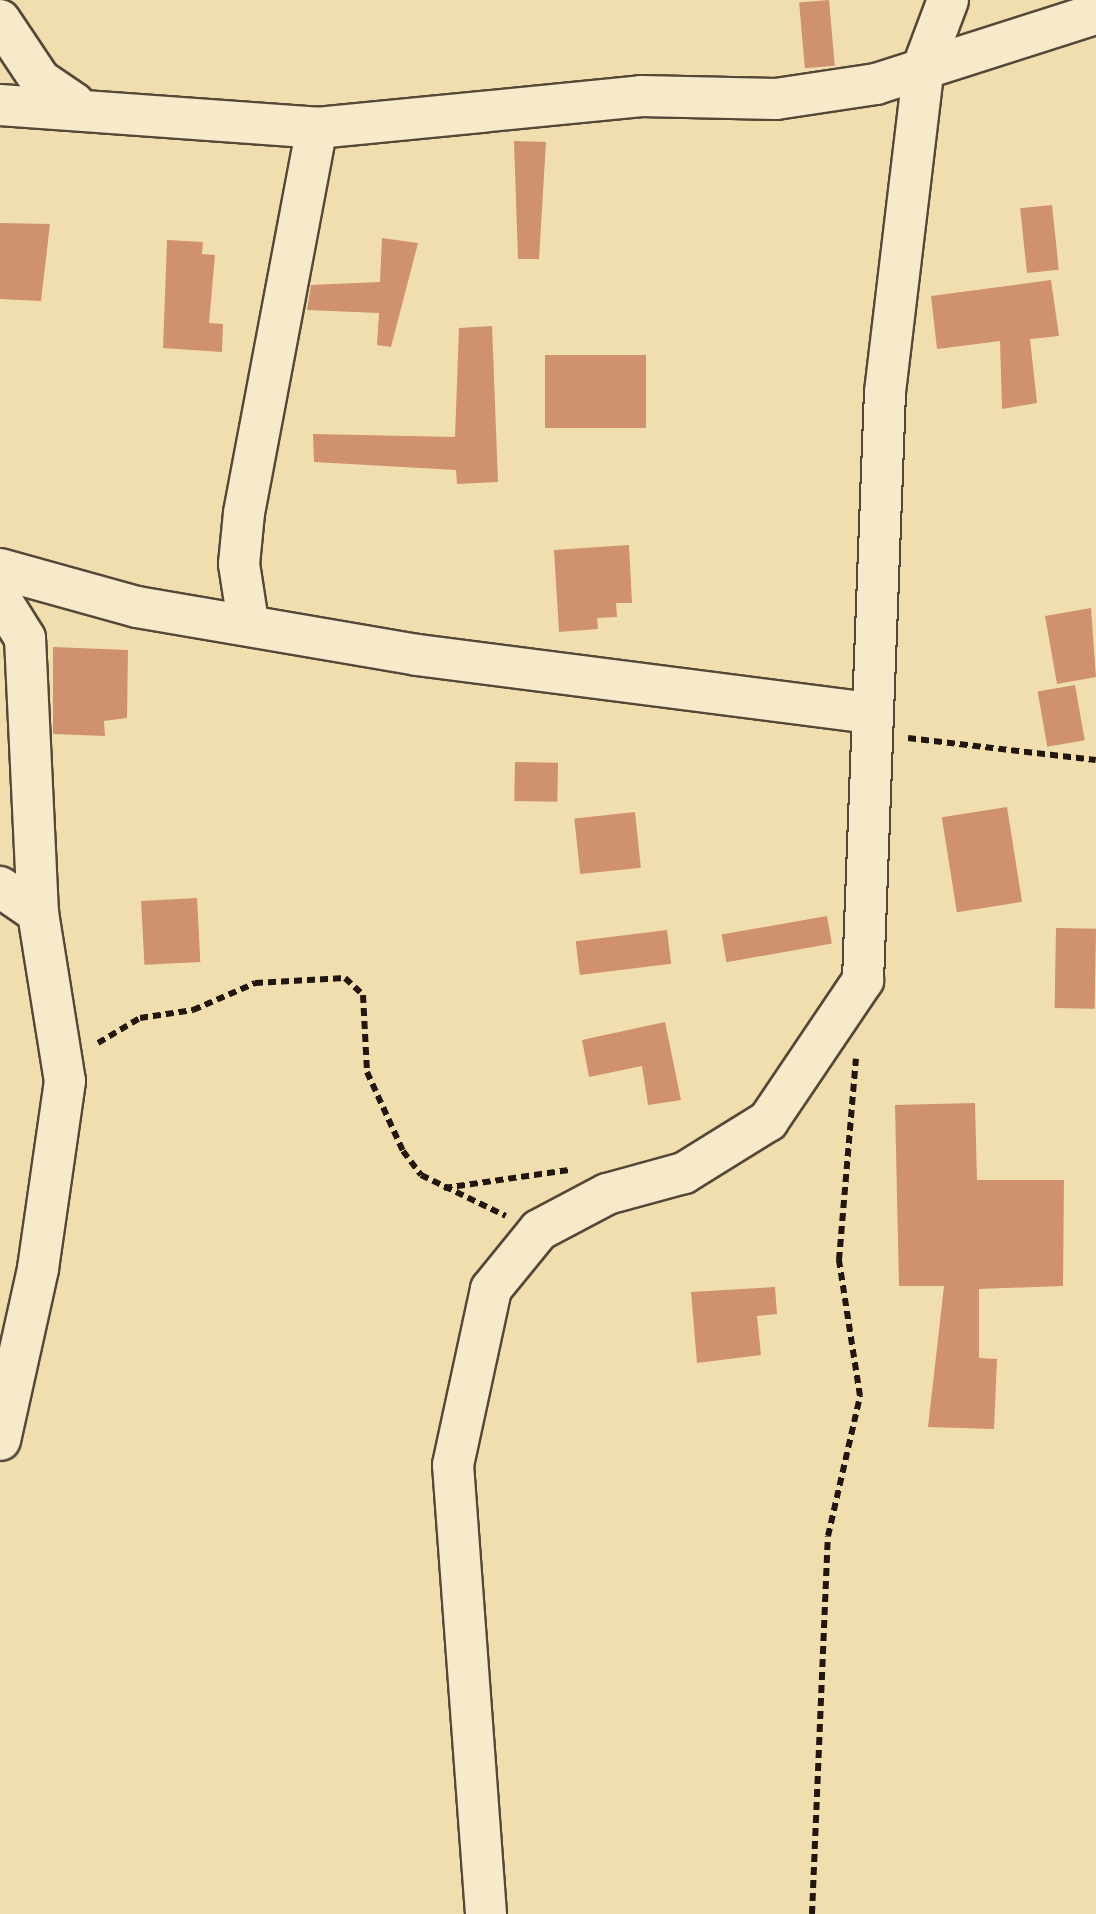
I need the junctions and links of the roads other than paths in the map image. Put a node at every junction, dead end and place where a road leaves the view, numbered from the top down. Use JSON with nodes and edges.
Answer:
{"nodes":[{"id":1,"x":948,"y":0,"type":"edge"},
{"id":2,"x":1096,"y":14,"type":"edge"},
{"id":3,"x":0,"y":20,"type":"edge"},
{"id":4,"x":924,"y":64,"type":"junction"},
{"id":5,"x":74,"y":103,"type":"junction"},
{"id":6,"x":0,"y":104,"type":"edge"},
{"id":7,"x":318,"y":128,"type":"junction"},
{"id":8,"x":0,"y":569,"type":"edge"},
{"id":9,"x":0,"y":598,"type":"edge"},
{"id":10,"x":248,"y":622,"type":"junction"},
{"id":11,"x":871,"y":723,"type":"junction"},
{"id":12,"x":0,"y":887,"type":"edge"},
{"id":13,"x":38,"y":914,"type":"junction"},
{"id":14,"x":19,"y":1269,"type":"edge"},
{"id":15,"x":0,"y":1440,"type":"edge"},
{"id":16,"x":486,"y":1914,"type":"edge"}],
"edges":[{"from":1,"to":4,"type":"street"},
{"from":2,"to":4,"type":"street"},
{"from":3,"to":5,"type":"street"},
{"from":4,"to":7,"type":"street"},
{"from":4,"to":11,"type":"street"},
{"from":5,"to":6,"type":"street"},
{"from":5,"to":7,"type":"street"},
{"from":7,"to":10,"type":"street"},
{"from":8,"to":10,"type":"street"},
{"from":9,"to":13,"type":"street"},
{"from":10,"to":11,"type":"street"},
{"from":11,"to":16,"type":"street"},
{"from":12,"to":13,"type":"street"},
{"from":13,"to":14,"type":"street"},
{"from":14,"to":15,"type":"street"}]}
